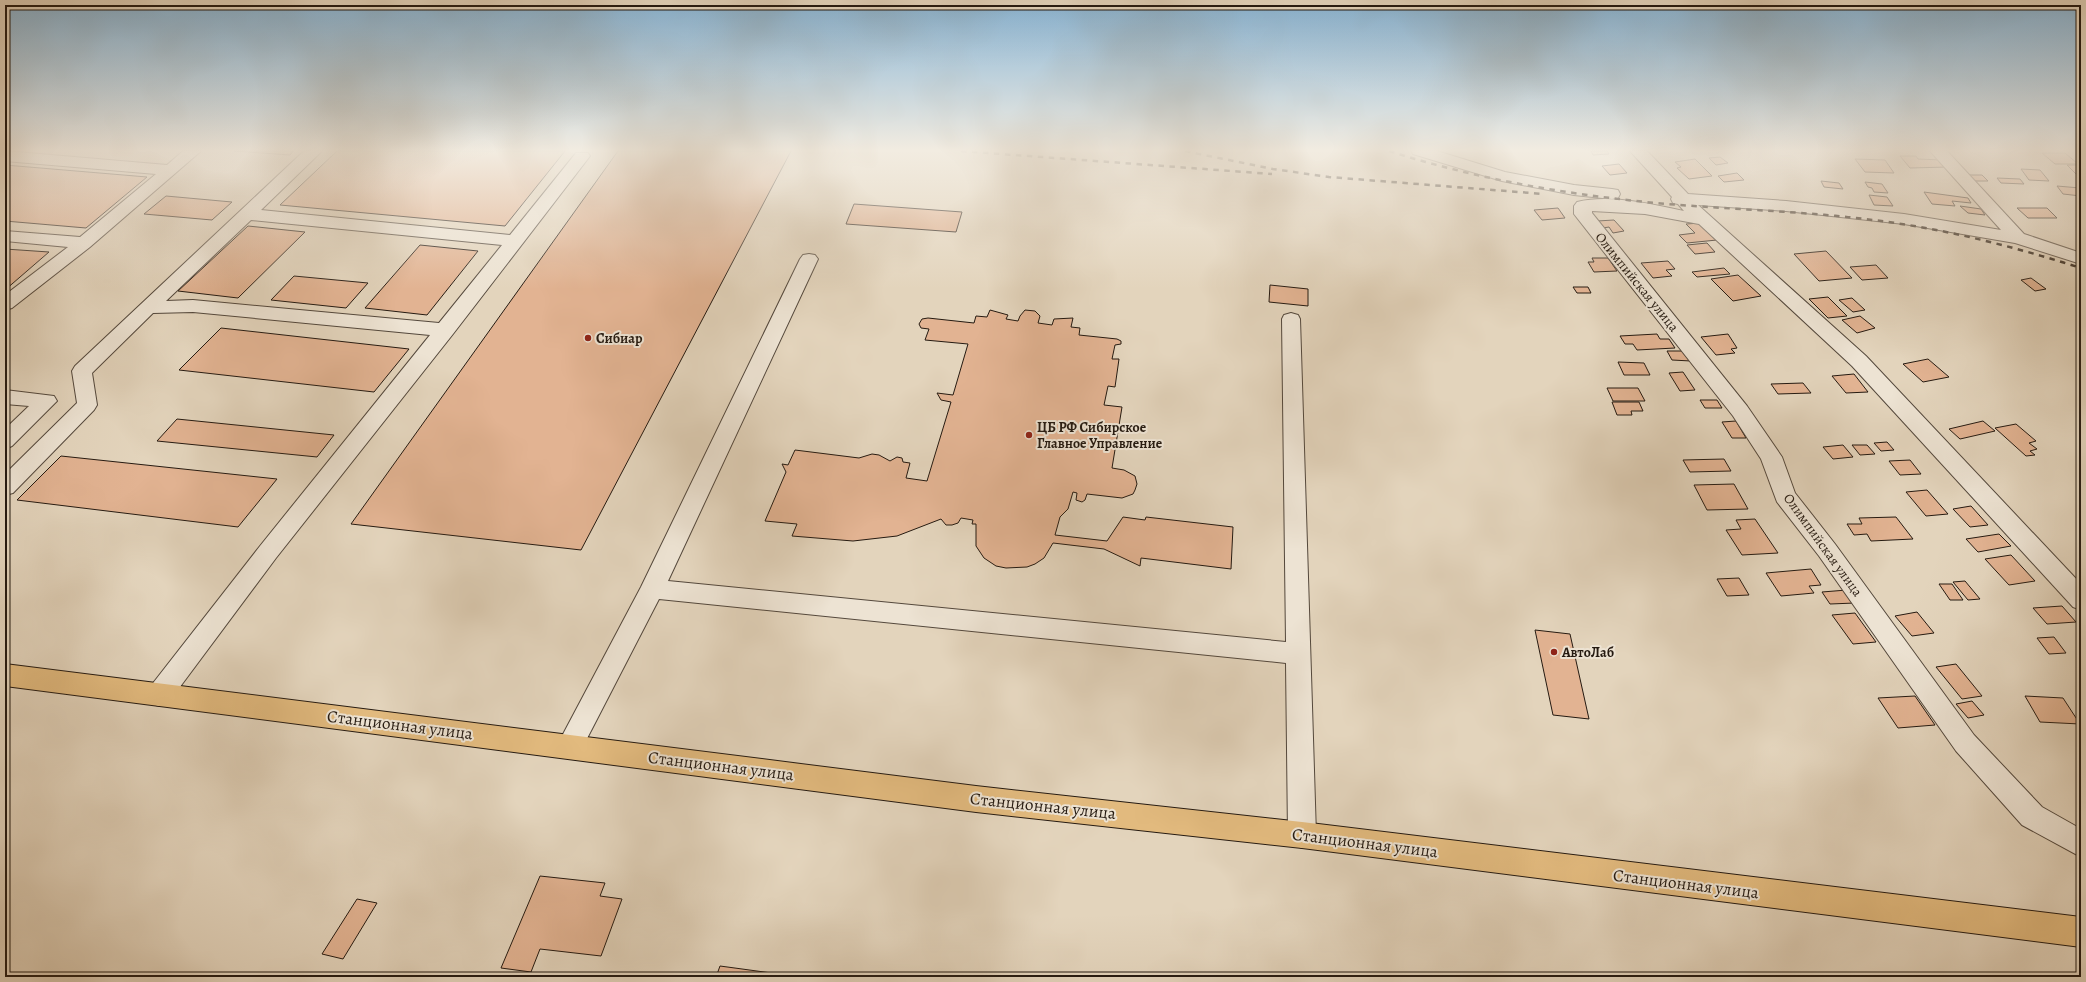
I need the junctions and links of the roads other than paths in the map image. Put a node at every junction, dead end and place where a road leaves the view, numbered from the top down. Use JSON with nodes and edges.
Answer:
{"nodes":[{"id":1,"x":138,"y":197,"type":"edge"},
{"id":2,"x":265,"y":197,"type":"edge"},
{"id":3,"x":550,"y":197,"type":"edge"},
{"id":4,"x":1649,"y":197,"type":"edge"},
{"id":5,"x":1681,"y":197,"type":"edge"},
{"id":6,"x":1980,"y":197,"type":"edge"},
{"id":7,"x":1684,"y":200,"type":"junction"},
{"id":8,"x":246,"y":214,"type":"junction"},
{"id":9,"x":1707,"y":221,"type":"junction"},
{"id":10,"x":5,"y":236,"type":"edge"},
{"id":11,"x":2018,"y":238,"type":"junction"},
{"id":12,"x":516,"y":241,"type":"junction"},
{"id":13,"x":84,"y":242,"type":"junction"},
{"id":14,"x":809,"y":259,"type":"dead end"},
{"id":15,"x":2081,"y":259,"type":"edge"},
{"id":16,"x":5,"y":304,"type":"edge"},
{"id":17,"x":148,"y":307,"type":"junction"},
{"id":18,"x":1291,"y":319,"type":"dead end"},
{"id":19,"x":446,"y":330,"type":"junction"},
{"id":20,"x":5,"y":397,"type":"edge"},
{"id":21,"x":5,"y":441,"type":"edge"},
{"id":22,"x":5,"y":487,"type":"edge"},
{"id":23,"x":652,"y":589,"type":"junction"},
{"id":24,"x":2081,"y":600,"type":"edge"},
{"id":25,"x":1297,"y":654,"type":"junction"},
{"id":26,"x":5,"y":675,"type":"edge"},
{"id":27,"x":159,"y":695,"type":"junction"},
{"id":28,"x":570,"y":746,"type":"junction"},
{"id":29,"x":1302,"y":835,"type":"junction"},
{"id":30,"x":2081,"y":844,"type":"edge"},
{"id":31,"x":2081,"y":932,"type":"edge"}],
"edges":[{"from":1,"to":13,"type":"street"},
{"from":2,"to":8,"type":"street"},
{"from":3,"to":12,"type":"street"},
{"from":4,"to":7,"type":"street"},
{"from":5,"to":7,"type":"street","name":"Олимпийская улица"},
{"from":6,"to":11,"type":"street"},
{"from":7,"to":9,"type":"street","name":"Олимпийская улица"},
{"from":7,"to":11,"type":"street"},
{"from":8,"to":12,"type":"street"},
{"from":8,"to":17,"type":"street"},
{"from":9,"to":24,"type":"street","name":"Олимпийская улица"},
{"from":9,"to":30,"type":"street","name":"Олимпийская улица"},
{"from":10,"to":13,"type":"street"},
{"from":11,"to":15,"type":"street"},
{"from":12,"to":19,"type":"street"},
{"from":13,"to":16,"type":"street"},
{"from":14,"to":23,"type":"street"},
{"from":17,"to":19,"type":"street"},
{"from":17,"to":22,"type":"street"},
{"from":18,"to":25,"type":"street"},
{"from":19,"to":27,"type":"street"},
{"from":20,"to":21,"type":"street"},
{"from":23,"to":25,"type":"street"},
{"from":23,"to":28,"type":"street"},
{"from":25,"to":29,"type":"street"},
{"from":26,"to":27,"type":"main road","name":"Станционная улица"},
{"from":27,"to":28,"type":"main road","name":"Станционная улица"},
{"from":28,"to":29,"type":"main road","name":"Станционная улица"},
{"from":29,"to":31,"type":"main road","name":"Станционная улица"}]}
